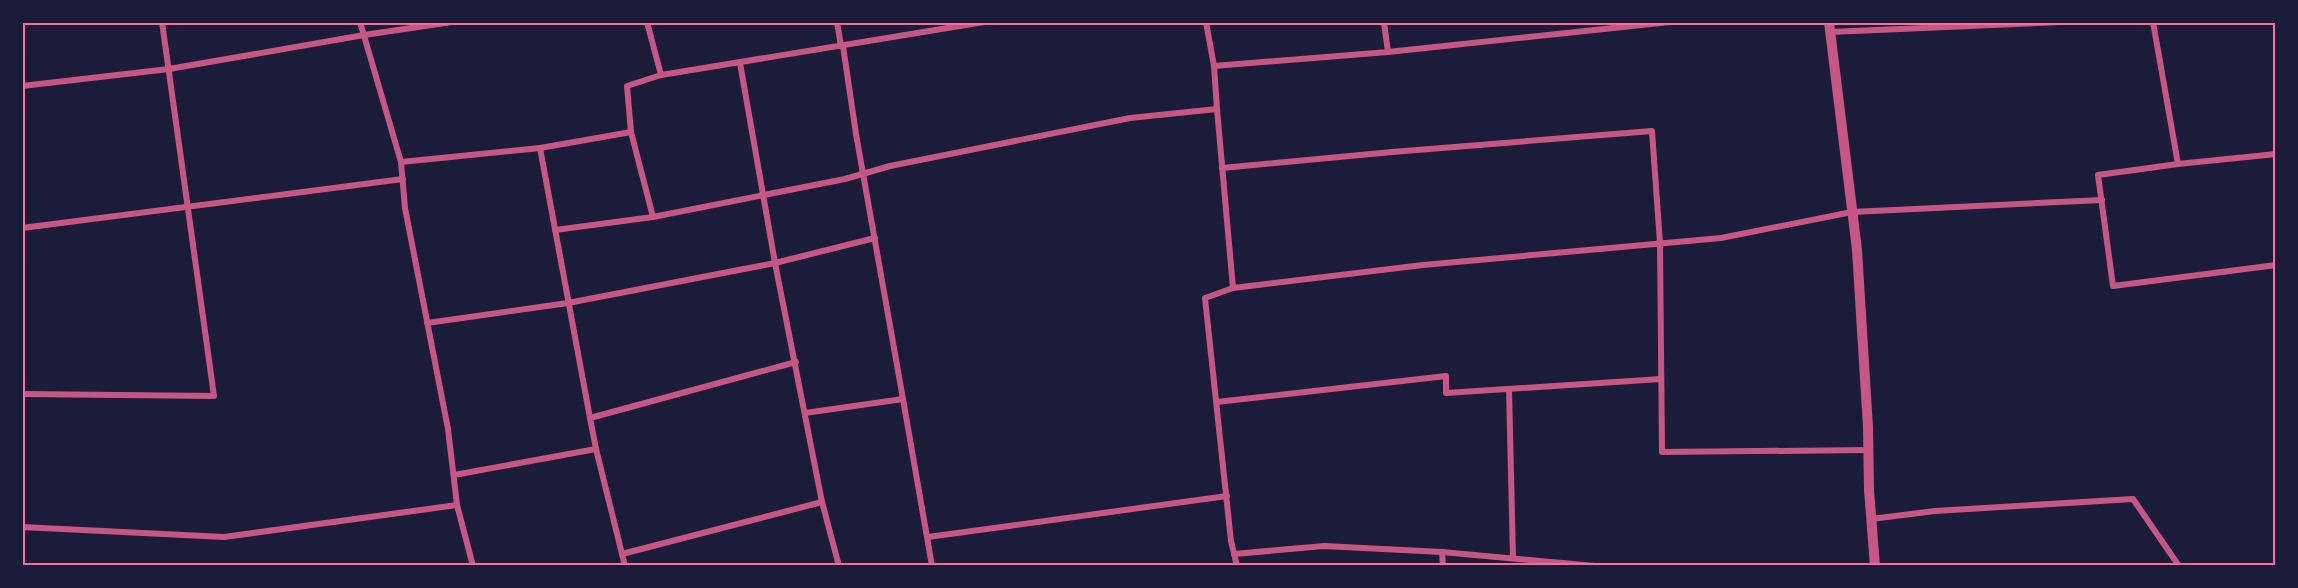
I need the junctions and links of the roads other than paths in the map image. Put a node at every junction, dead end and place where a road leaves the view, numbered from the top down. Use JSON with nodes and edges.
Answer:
{"nodes":[{"id":1,"x":162,"y":22,"type":"edge"},
{"id":2,"x":360,"y":22,"type":"edge"},
{"id":3,"x":452,"y":22,"type":"edge"},
{"id":4,"x":647,"y":22,"type":"edge"},
{"id":5,"x":837,"y":22,"type":"edge"},
{"id":6,"x":984,"y":22,"type":"edge"},
{"id":7,"x":1206,"y":22,"type":"edge"},
{"id":8,"x":1384,"y":22,"type":"edge"},
{"id":9,"x":1670,"y":22,"type":"edge"},
{"id":10,"x":2060,"y":22,"type":"edge"},
{"id":11,"x":2153,"y":22,"type":"edge"},
{"id":12,"x":1829,"y":27,"type":"edge"},
{"id":13,"x":364,"y":35,"type":"junction"},
{"id":14,"x":842,"y":46,"type":"junction"},
{"id":15,"x":1388,"y":52,"type":"junction"},
{"id":16,"x":740,"y":63,"type":"junction"},
{"id":17,"x":1214,"y":66,"type":"junction"},
{"id":18,"x":169,"y":69,"type":"junction"},
{"id":19,"x":661,"y":75,"type":"junction"},
{"id":20,"x":22,"y":86,"type":"edge"},
{"id":21,"x":1217,"y":109,"type":"junction"},
{"id":22,"x":631,"y":132,"type":"junction"},
{"id":23,"x":540,"y":148,"type":"junction"},
{"id":24,"x":2276,"y":154,"type":"edge"},
{"id":25,"x":401,"y":162,"type":"junction"},
{"id":26,"x":2178,"y":164,"type":"junction"},
{"id":27,"x":1222,"y":168,"type":"junction"},
{"id":28,"x":863,"y":174,"type":"junction"},
{"id":29,"x":403,"y":180,"type":"junction"},
{"id":30,"x":764,"y":195,"type":"junction"},
{"id":31,"x":2102,"y":200,"type":"junction"},
{"id":32,"x":188,"y":207,"type":"junction"},
{"id":33,"x":1852,"y":212,"type":"junction"},
{"id":34,"x":653,"y":217,"type":"junction"},
{"id":35,"x":22,"y":228,"type":"edge"},
{"id":36,"x":555,"y":230,"type":"junction"},
{"id":37,"x":875,"y":238,"type":"junction"},
{"id":38,"x":1660,"y":243,"type":"junction"},
{"id":39,"x":775,"y":262,"type":"junction"},
{"id":40,"x":2276,"y":265,"type":"edge"},
{"id":41,"x":1233,"y":288,"type":"junction"},
{"id":42,"x":568,"y":303,"type":"junction"},
{"id":43,"x":427,"y":323,"type":"junction"},
{"id":44,"x":796,"y":362,"type":"junction"},
{"id":45,"x":1661,"y":380,"type":"junction"},
{"id":46,"x":1509,"y":388,"type":"junction"},
{"id":47,"x":22,"y":394,"type":"edge"},
{"id":48,"x":903,"y":399,"type":"junction"},
{"id":49,"x":1216,"y":402,"type":"junction"},
{"id":50,"x":805,"y":413,"type":"junction"},
{"id":51,"x":590,"y":418,"type":"junction"},
{"id":52,"x":596,"y":449,"type":"junction"},
{"id":53,"x":1869,"y":450,"type":"junction"},
{"id":54,"x":454,"y":475,"type":"junction"},
{"id":55,"x":1227,"y":496,"type":"junction"},
{"id":56,"x":822,"y":502,"type":"junction"},
{"id":57,"x":458,"y":505,"type":"junction"},
{"id":58,"x":1871,"y":519,"type":"junction"},
{"id":59,"x":22,"y":527,"type":"edge"},
{"id":60,"x":928,"y":537,"type":"junction"},
{"id":61,"x":1442,"y":552,"type":"junction"},
{"id":62,"x":622,"y":554,"type":"junction"},
{"id":63,"x":1234,"y":554,"type":"junction"},
{"id":64,"x":1513,"y":558,"type":"junction"},
{"id":65,"x":473,"y":566,"type":"edge"},
{"id":66,"x":625,"y":566,"type":"edge"},
{"id":67,"x":839,"y":566,"type":"edge"},
{"id":68,"x":932,"y":566,"type":"edge"},
{"id":69,"x":1237,"y":566,"type":"edge"},
{"id":70,"x":1443,"y":566,"type":"edge"},
{"id":71,"x":1595,"y":566,"type":"edge"},
{"id":72,"x":1875,"y":566,"type":"edge"},
{"id":73,"x":2179,"y":566,"type":"edge"}],
"edges":[{"from":1,"to":18,"type":"street"},
{"from":2,"to":13,"type":"street"},
{"from":3,"to":13,"type":"street"},
{"from":4,"to":19,"type":"street"},
{"from":5,"to":14,"type":"street"},
{"from":6,"to":14,"type":"street"},
{"from":7,"to":17,"type":"street"},
{"from":8,"to":15,"type":"street"},
{"from":9,"to":15,"type":"street"},
{"from":10,"to":12,"type":"street"},
{"from":11,"to":26,"type":"street"},
{"from":12,"to":33,"type":"street"},
{"from":13,"to":18,"type":"street"},
{"from":13,"to":25,"type":"street"},
{"from":14,"to":16,"type":"street"},
{"from":14,"to":28,"type":"street"},
{"from":15,"to":17,"type":"street"},
{"from":16,"to":19,"type":"street"},
{"from":16,"to":30,"type":"street"},
{"from":17,"to":21,"type":"street"},
{"from":18,"to":20,"type":"street"},
{"from":18,"to":32,"type":"street"},
{"from":19,"to":22,"type":"street"},
{"from":21,"to":27,"type":"street"},
{"from":21,"to":28,"type":"street"},
{"from":22,"to":23,"type":"street"},
{"from":22,"to":34,"type":"street"},
{"from":23,"to":25,"type":"street"},
{"from":23,"to":36,"type":"street"},
{"from":24,"to":26,"type":"street"},
{"from":25,"to":29,"type":"street"},
{"from":26,"to":31,"type":"street"},
{"from":27,"to":38,"type":"street"},
{"from":27,"to":41,"type":"street"},
{"from":28,"to":30,"type":"street"},
{"from":28,"to":37,"type":"street"},
{"from":29,"to":32,"type":"street"},
{"from":29,"to":43,"type":"street"},
{"from":30,"to":34,"type":"street"},
{"from":30,"to":39,"type":"street"},
{"from":31,"to":33,"type":"street"},
{"from":31,"to":40,"type":"street"},
{"from":32,"to":35,"type":"street"},
{"from":32,"to":47,"type":"street"},
{"from":33,"to":38,"type":"street"},
{"from":33,"to":53,"type":"street"},
{"from":34,"to":36,"type":"street"},
{"from":36,"to":42,"type":"street"},
{"from":37,"to":39,"type":"street"},
{"from":37,"to":48,"type":"street"},
{"from":38,"to":41,"type":"street"},
{"from":38,"to":45,"type":"street"},
{"from":39,"to":42,"type":"street"},
{"from":39,"to":44,"type":"street"},
{"from":41,"to":49,"type":"street"},
{"from":42,"to":43,"type":"street"},
{"from":42,"to":51,"type":"street"},
{"from":43,"to":54,"type":"street"},
{"from":44,"to":50,"type":"street"},
{"from":44,"to":51,"type":"street"},
{"from":45,"to":46,"type":"street"},
{"from":45,"to":53,"type":"street"},
{"from":46,"to":49,"type":"street"},
{"from":46,"to":64,"type":"street"},
{"from":48,"to":50,"type":"street"},
{"from":48,"to":60,"type":"street"},
{"from":49,"to":55,"type":"street"},
{"from":50,"to":56,"type":"street"},
{"from":51,"to":52,"type":"street"},
{"from":52,"to":54,"type":"street"},
{"from":52,"to":62,"type":"street"},
{"from":53,"to":58,"type":"street"},
{"from":54,"to":57,"type":"street"},
{"from":55,"to":60,"type":"street"},
{"from":55,"to":63,"type":"street"},
{"from":56,"to":62,"type":"street"},
{"from":56,"to":67,"type":"street"},
{"from":57,"to":59,"type":"street"},
{"from":57,"to":65,"type":"street"},
{"from":58,"to":72,"type":"street"},
{"from":58,"to":73,"type":"street"},
{"from":60,"to":68,"type":"street"},
{"from":61,"to":63,"type":"street"},
{"from":61,"to":64,"type":"street"},
{"from":61,"to":70,"type":"street"},
{"from":62,"to":66,"type":"street"},
{"from":63,"to":69,"type":"street"},
{"from":64,"to":71,"type":"street"}]}
